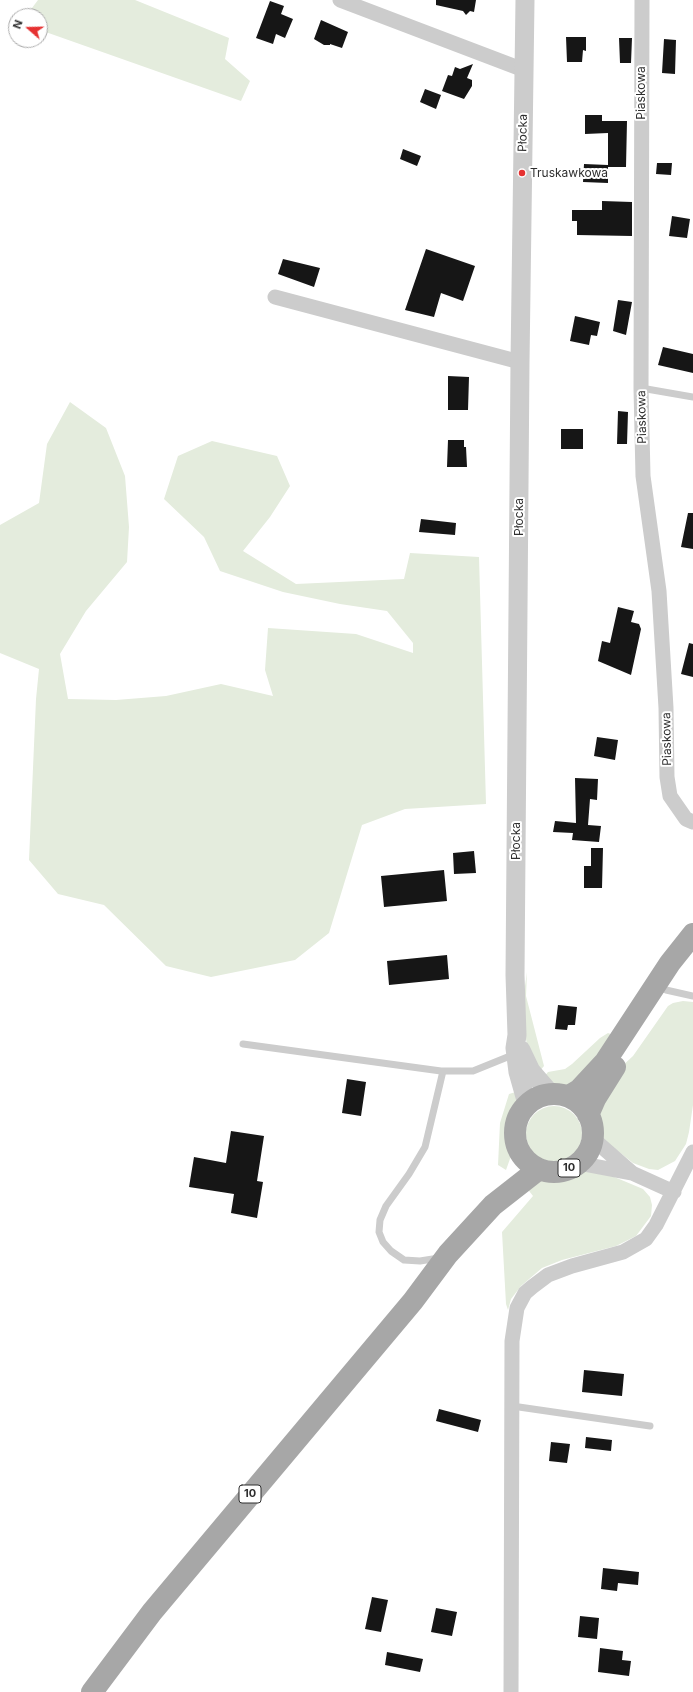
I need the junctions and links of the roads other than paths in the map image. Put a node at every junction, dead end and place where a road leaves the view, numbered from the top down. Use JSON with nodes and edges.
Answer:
{"nodes":[{"id":1,"x":340,"y":0,"type":"edge"},
{"id":2,"x":525,"y":0,"type":"edge"},
{"id":3,"x":642,"y":0,"type":"edge"},
{"id":4,"x":524,"y":70,"type":"junction"},
{"id":5,"x":275,"y":297,"type":"dead end"},
{"id":6,"x":520,"y":362,"type":"junction"},
{"id":7,"x":641,"y":388,"type":"junction"},
{"id":8,"x":693,"y":397,"type":"edge"},
{"id":9,"x":693,"y":822,"type":"edge"},
{"id":10,"x":693,"y":934,"type":"edge"},
{"id":11,"x":693,"y":941,"type":"edge"},
{"id":12,"x":666,"y":990,"type":"junction"},
{"id":13,"x":693,"y":996,"type":"edge"},
{"id":14,"x":517,"y":1035,"type":"junction"},
{"id":15,"x":243,"y":1044,"type":"dead end"},
{"id":16,"x":515,"y":1054,"type":"junction"},
{"id":17,"x":443,"y":1071,"type":"junction"},
{"id":18,"x":560,"y":1095,"type":"junction"},
{"id":19,"x":527,"y":1104,"type":"junction"},
{"id":20,"x":588,"y":1115,"type":"junction"},
{"id":21,"x":592,"y":1138,"type":"junction"},
{"id":22,"x":693,"y":1152,"type":"edge"},
{"id":23,"x":521,"y":1155,"type":"junction"},
{"id":24,"x":578,"y":1163,"type":"junction"},
{"id":25,"x":539,"y":1169,"type":"junction"},
{"id":26,"x":632,"y":1173,"type":"junction"},
{"id":27,"x":674,"y":1192,"type":"junction"},
{"id":28,"x":493,"y":1205,"type":"junction"},
{"id":29,"x":448,"y":1254,"type":"junction"},
{"id":30,"x":512,"y":1406,"type":"junction"},
{"id":31,"x":650,"y":1426,"type":"dead end"},
{"id":32,"x":92,"y":1692,"type":"edge"},
{"id":33,"x":511,"y":1692,"type":"edge"}],
"edges":[{"from":1,"to":4,"type":"street"},
{"from":2,"to":4,"type":"street","name":"Płocka"},
{"from":3,"to":7,"type":"street","name":"Piaskowa"},
{"from":4,"to":6,"type":"street","name":"Płocka"},
{"from":5,"to":6,"type":"street"},
{"from":6,"to":14,"type":"street","name":"Płocka"},
{"from":7,"to":8,"type":"lane"},
{"from":7,"to":9,"type":"street","name":"Piaskowa"},
{"from":10,"to":18,"type":"main road"},
{"from":11,"to":12,"type":"main road"},
{"from":12,"to":13,"type":"lane"},
{"from":12,"to":20,"type":"main road"},
{"from":14,"to":16,"type":"street","name":"Płocka"},
{"from":14,"to":18,"type":"street","name":"Płocka"},
{"from":15,"to":17,"type":"lane"},
{"from":16,"to":17,"type":"lane"},
{"from":16,"to":19,"type":"street","name":"Płocka"},
{"from":17,"to":29,"type":"lane"},
{"from":18,"to":19,"type":"main road"},
{"from":18,"to":20,"type":"main road"},
{"from":19,"to":23,"type":"main road"},
{"from":20,"to":21,"type":"main road"},
{"from":21,"to":24,"type":"main road","number":"10"},
{"from":21,"to":26,"type":"street"},
{"from":22,"to":27,"type":"street"},
{"from":23,"to":25,"type":"main road"},
{"from":23,"to":28,"type":"main road","number":"10"},
{"from":24,"to":25,"type":"main road","number":"10"},
{"from":24,"to":26,"type":"street"},
{"from":25,"to":28,"type":"main road","number":"10"},
{"from":26,"to":27,"type":"street"},
{"from":27,"to":30,"type":"street"},
{"from":28,"to":29,"type":"main road","number":"10"},
{"from":29,"to":32,"type":"main road","number":"10"},
{"from":30,"to":31,"type":"lane"},
{"from":30,"to":33,"type":"street"}]}
